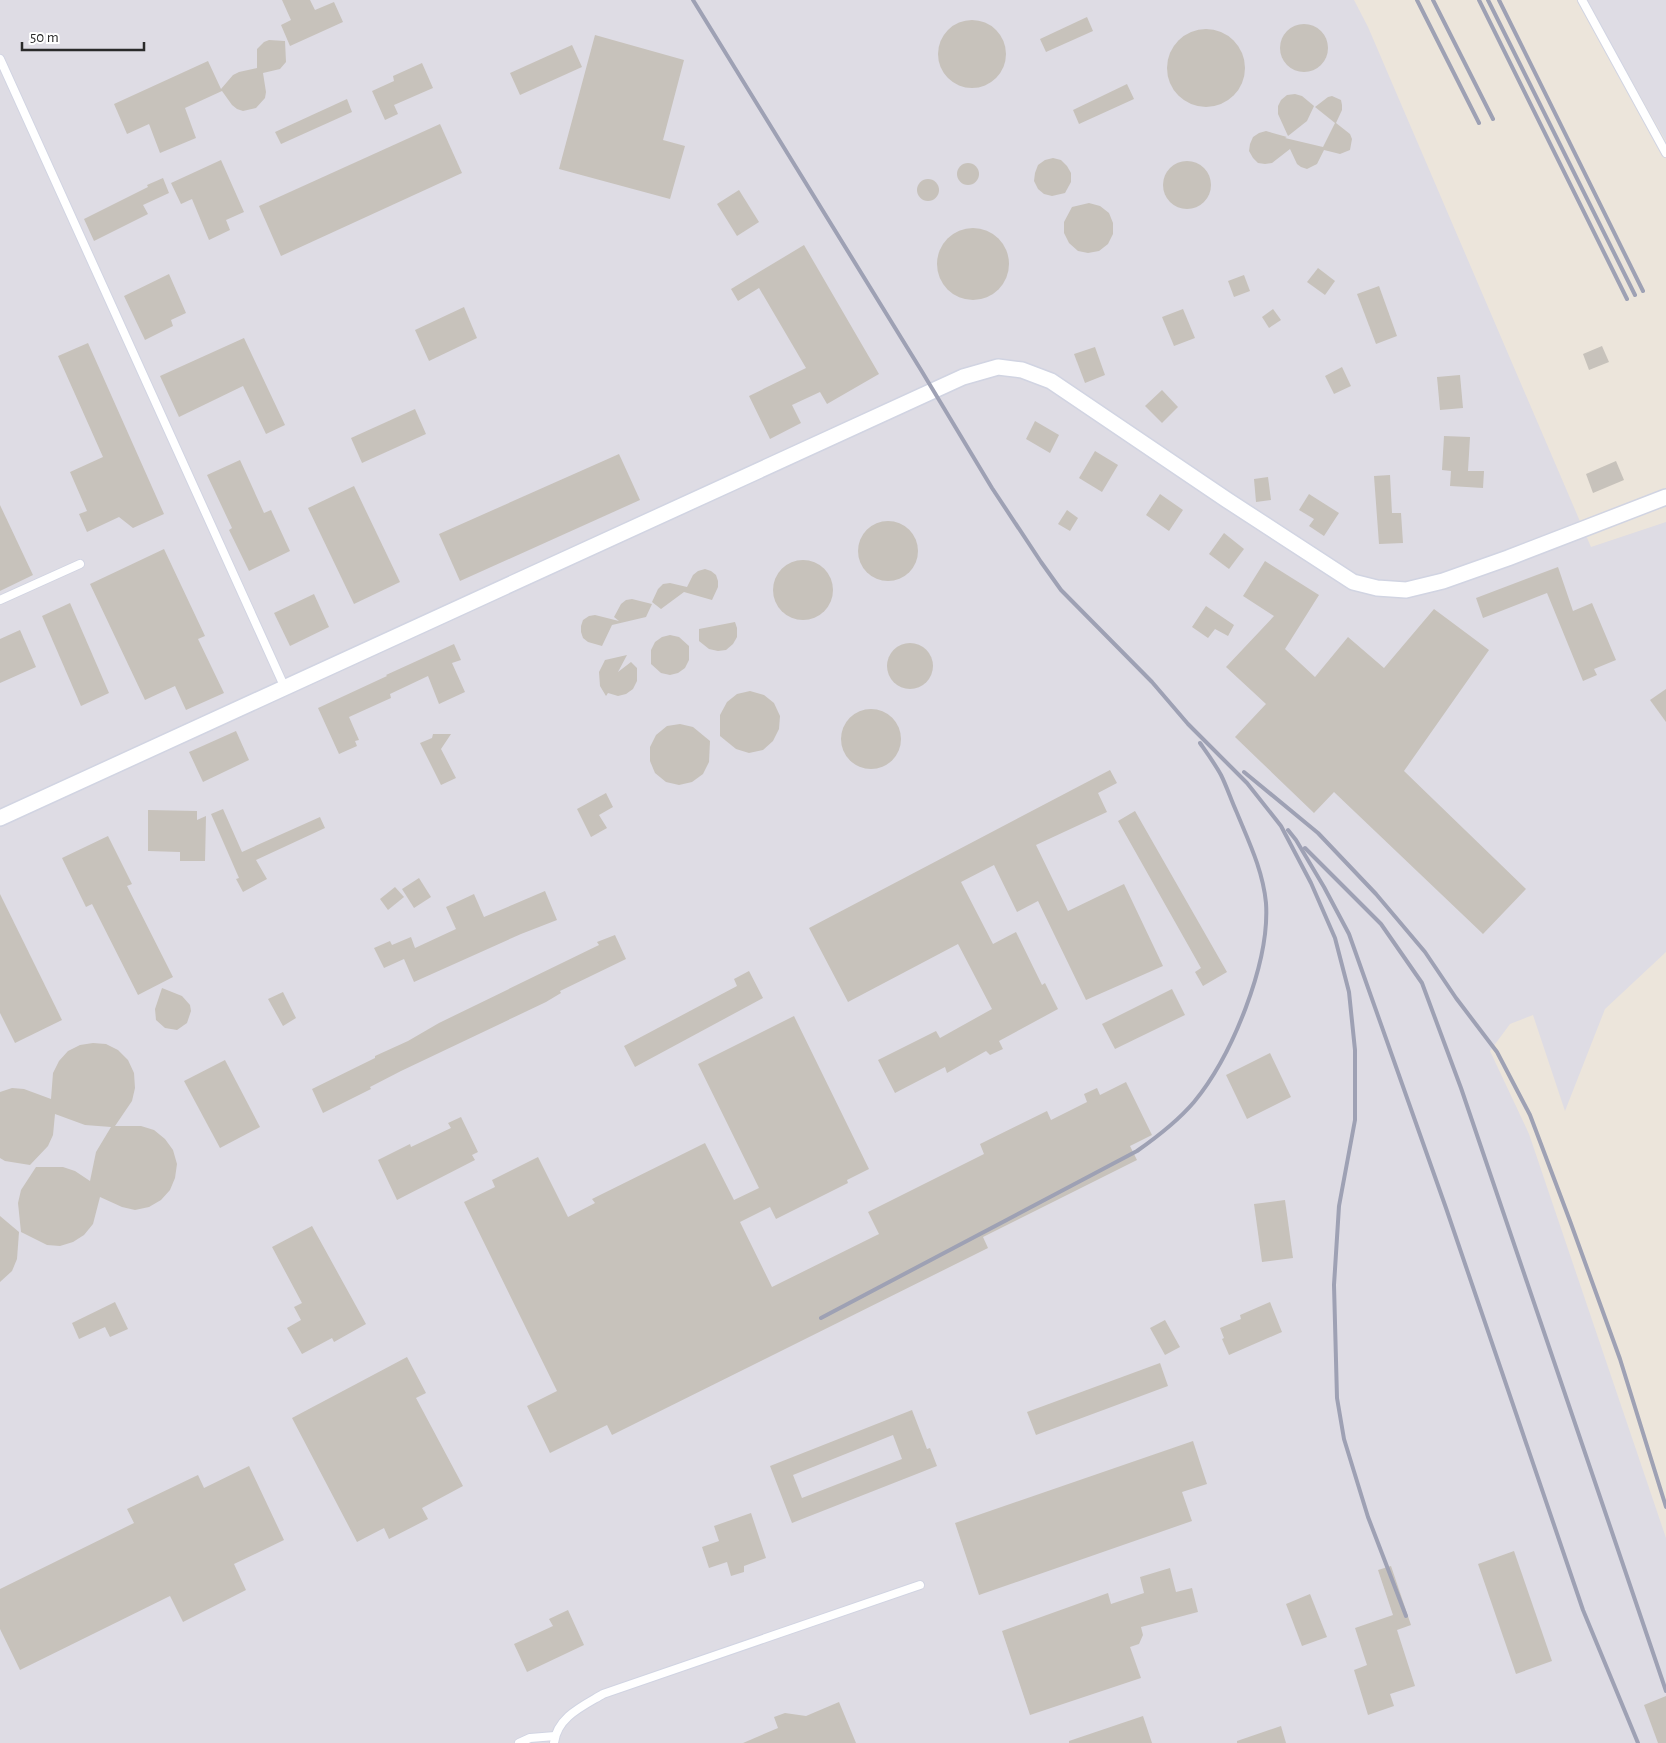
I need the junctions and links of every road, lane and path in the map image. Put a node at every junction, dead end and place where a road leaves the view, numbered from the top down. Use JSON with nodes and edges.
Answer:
{"nodes":[{"id":1,"x":1582,"y":0,"type":"edge"},
{"id":2,"x":0,"y":59,"type":"edge"},
{"id":3,"x":1666,"y":153,"type":"edge"},
{"id":4,"x":1666,"y":497,"type":"edge"},
{"id":5,"x":80,"y":564,"type":"dead end"},
{"id":6,"x":0,"y":600,"type":"edge"},
{"id":7,"x":285,"y":688,"type":"junction"},
{"id":8,"x":0,"y":818,"type":"edge"},
{"id":9,"x":920,"y":1585,"type":"dead end"},
{"id":10,"x":554,"y":1740,"type":"edge"},
{"id":11,"x":519,"y":1743,"type":"edge"}],
"edges":[{"from":1,"to":3,"type":"lane"},
{"from":2,"to":7,"type":"lane"},
{"from":4,"to":7,"type":"street"},
{"from":5,"to":6,"type":"lane"},
{"from":7,"to":8,"type":"street"},
{"from":9,"to":10,"type":"lane"},
{"from":10,"to":11,"type":"lane"}]}
